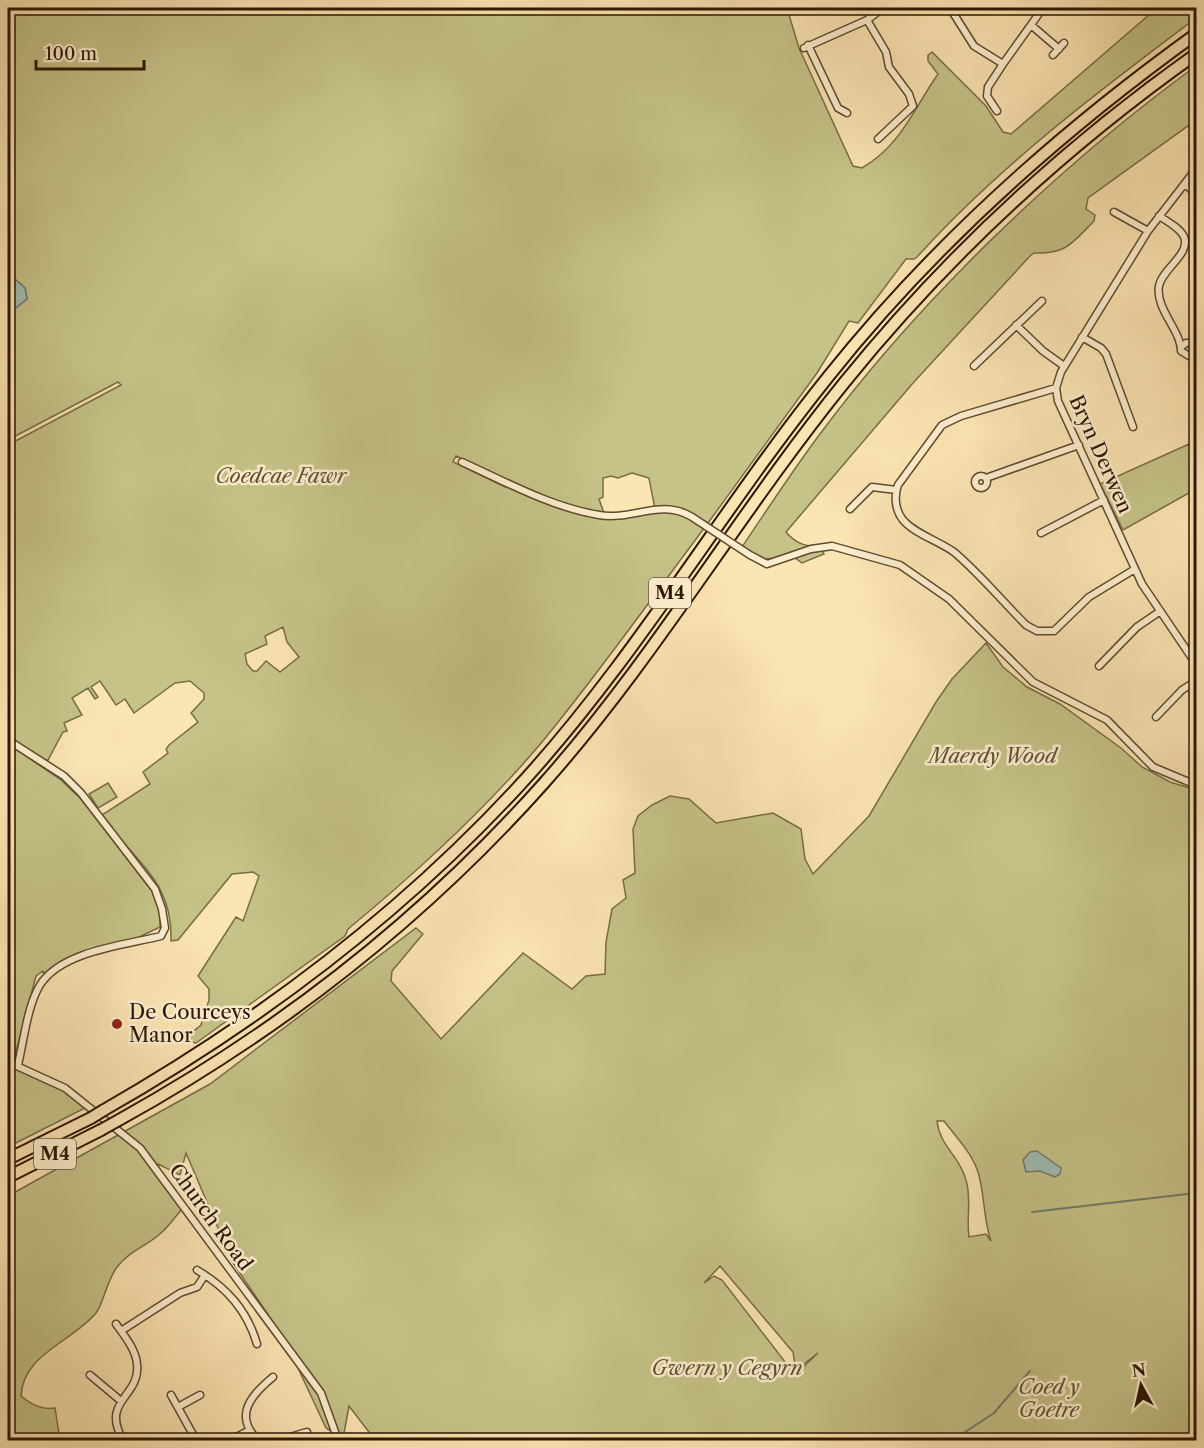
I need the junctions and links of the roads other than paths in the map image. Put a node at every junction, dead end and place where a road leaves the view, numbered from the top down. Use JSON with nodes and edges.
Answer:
{"nodes":[{"id":1,"x":884,"y":8,"type":"edge"},
{"id":2,"x":950,"y":8,"type":"edge"},
{"id":3,"x":1043,"y":8,"type":"edge"},
{"id":4,"x":867,"y":20,"type":"junction"},
{"id":5,"x":1031,"y":25,"type":"junction"},
{"id":6,"x":1197,"y":34,"type":"edge"},
{"id":7,"x":1064,"y":43,"type":"dead end"},
{"id":8,"x":1059,"y":49,"type":"junction"},
{"id":9,"x":1197,"y":54,"type":"edge"},
{"id":10,"x":1053,"y":55,"type":"dead end"},
{"id":11,"x":1003,"y":64,"type":"junction"},
{"id":12,"x":997,"y":111,"type":"dead end"},
{"id":13,"x":848,"y":113,"type":"dead end"},
{"id":14,"x":878,"y":139,"type":"dead end"},
{"id":15,"x":1197,"y":169,"type":"edge"},
{"id":16,"x":1185,"y":184,"type":"junction"},
{"id":17,"x":1197,"y":194,"type":"edge"},
{"id":18,"x":1114,"y":212,"type":"dead end"},
{"id":19,"x":1159,"y":216,"type":"junction"},
{"id":20,"x":1148,"y":231,"type":"junction"},
{"id":21,"x":1042,"y":301,"type":"dead end"},
{"id":22,"x":1016,"y":325,"type":"junction"},
{"id":23,"x":1082,"y":337,"type":"junction"},
{"id":24,"x":1181,"y":347,"type":"dead end"},
{"id":25,"x":974,"y":366,"type":"dead end"},
{"id":26,"x":1064,"y":366,"type":"junction"},
{"id":27,"x":1056,"y":388,"type":"junction"},
{"id":28,"x":1133,"y":427,"type":"dead end"},
{"id":29,"x":1079,"y":445,"type":"junction"},
{"id":30,"x":462,"y":462,"type":"dead end"},
{"id":31,"x":986,"y":478,"type":"dead end"},
{"id":32,"x":896,"y":490,"type":"junction"},
{"id":33,"x":1104,"y":500,"type":"junction"},
{"id":34,"x":850,"y":509,"type":"dead end"},
{"id":35,"x":1041,"y":533,"type":"dead end"},
{"id":36,"x":1135,"y":569,"type":"junction"},
{"id":37,"x":1159,"y":612,"type":"junction"},
{"id":38,"x":1195,"y":660,"type":"edge"},
{"id":39,"x":1099,"y":666,"type":"dead end"},
{"id":40,"x":1197,"y":681,"type":"edge"},
{"id":41,"x":1156,"y":717,"type":"dead end"},
{"id":42,"x":8,"y":740,"type":"edge"},
{"id":43,"x":1197,"y":785,"type":"edge"},
{"id":44,"x":8,"y":1062,"type":"edge"},
{"id":45,"x":18,"y":1065,"type":"junction"},
{"id":46,"x":8,"y":1159,"type":"edge"},
{"id":47,"x":8,"y":1177,"type":"edge"},
{"id":48,"x":197,"y":1270,"type":"dead end"},
{"id":49,"x":205,"y":1275,"type":"junction"},
{"id":50,"x":116,"y":1323,"type":"dead end"},
{"id":51,"x":121,"y":1331,"type":"junction"},
{"id":52,"x":257,"y":1344,"type":"dead end"},
{"id":53,"x":90,"y":1375,"type":"dead end"},
{"id":54,"x":273,"y":1377,"type":"dead end"},
{"id":55,"x":171,"y":1395,"type":"dead end"},
{"id":56,"x":200,"y":1395,"type":"dead end"},
{"id":57,"x":121,"y":1401,"type":"junction"},
{"id":58,"x":178,"y":1407,"type":"junction"},
{"id":59,"x":248,"y":1431,"type":"junction"},
{"id":60,"x":307,"y":1432,"type":"dead end"},
{"id":61,"x":123,"y":1440,"type":"edge"},
{"id":62,"x":196,"y":1440,"type":"edge"},
{"id":63,"x":231,"y":1440,"type":"edge"},
{"id":64,"x":258,"y":1440,"type":"edge"},
{"id":65,"x":280,"y":1440,"type":"edge"},
{"id":66,"x":338,"y":1440,"type":"edge"}],
"edges":[{"from":1,"to":4,"type":"street"},
{"from":2,"to":11,"type":"street"},
{"from":3,"to":5,"type":"street"},
{"from":4,"to":13,"type":"street"},
{"from":4,"to":14,"type":"street"},
{"from":5,"to":8,"type":"street"},
{"from":5,"to":11,"type":"street"},
{"from":6,"to":46,"type":"highway","number":"M4","bridge":true},
{"from":7,"to":8,"type":"street"},
{"from":8,"to":10,"type":"street"},
{"from":9,"to":47,"type":"highway","number":"M4","bridge":true},
{"from":11,"to":12,"type":"street"},
{"from":15,"to":16,"type":"street","name":"Bryn Derwen"},
{"from":16,"to":17,"type":"street"},
{"from":16,"to":19,"type":"street","name":"Bryn Derwen"},
{"from":18,"to":20,"type":"street"},
{"from":19,"to":20,"type":"street","name":"Bryn Derwen"},
{"from":19,"to":24,"type":"street"},
{"from":20,"to":23,"type":"street","name":"Bryn Derwen"},
{"from":21,"to":22,"type":"street"},
{"from":22,"to":25,"type":"street"},
{"from":22,"to":26,"type":"street"},
{"from":23,"to":26,"type":"street","name":"Bryn Derwen"},
{"from":23,"to":28,"type":"street"},
{"from":26,"to":27,"type":"street","name":"Bryn Derwen"},
{"from":27,"to":29,"type":"street","name":"Bryn Derwen"},
{"from":27,"to":32,"type":"street"},
{"from":29,"to":31,"type":"street"},
{"from":29,"to":33,"type":"street","name":"Bryn Derwen"},
{"from":30,"to":43,"type":"street","bridge":true},
{"from":32,"to":34,"type":"street"},
{"from":32,"to":36,"type":"street"},
{"from":33,"to":35,"type":"street"},
{"from":33,"to":36,"type":"street","name":"Bryn Derwen"},
{"from":36,"to":37,"type":"street","name":"Bryn Derwen"},
{"from":37,"to":38,"type":"street","name":"Bryn Derwen"},
{"from":37,"to":39,"type":"street"},
{"from":40,"to":41,"type":"street"},
{"from":42,"to":45,"type":"street"},
{"from":44,"to":45,"type":"street","name":"Church Road"},
{"from":45,"to":66,"type":"street","name":"Church Road"},
{"from":48,"to":49,"type":"street"},
{"from":49,"to":51,"type":"street"},
{"from":49,"to":52,"type":"street"},
{"from":50,"to":51,"type":"street"},
{"from":51,"to":57,"type":"street"},
{"from":53,"to":57,"type":"street"},
{"from":54,"to":59,"type":"street"},
{"from":55,"to":58,"type":"street"},
{"from":56,"to":58,"type":"street"},
{"from":57,"to":61,"type":"street"},
{"from":58,"to":62,"type":"street"},
{"from":59,"to":63,"type":"street"},
{"from":59,"to":64,"type":"street"},
{"from":60,"to":65,"type":"street"}]}
